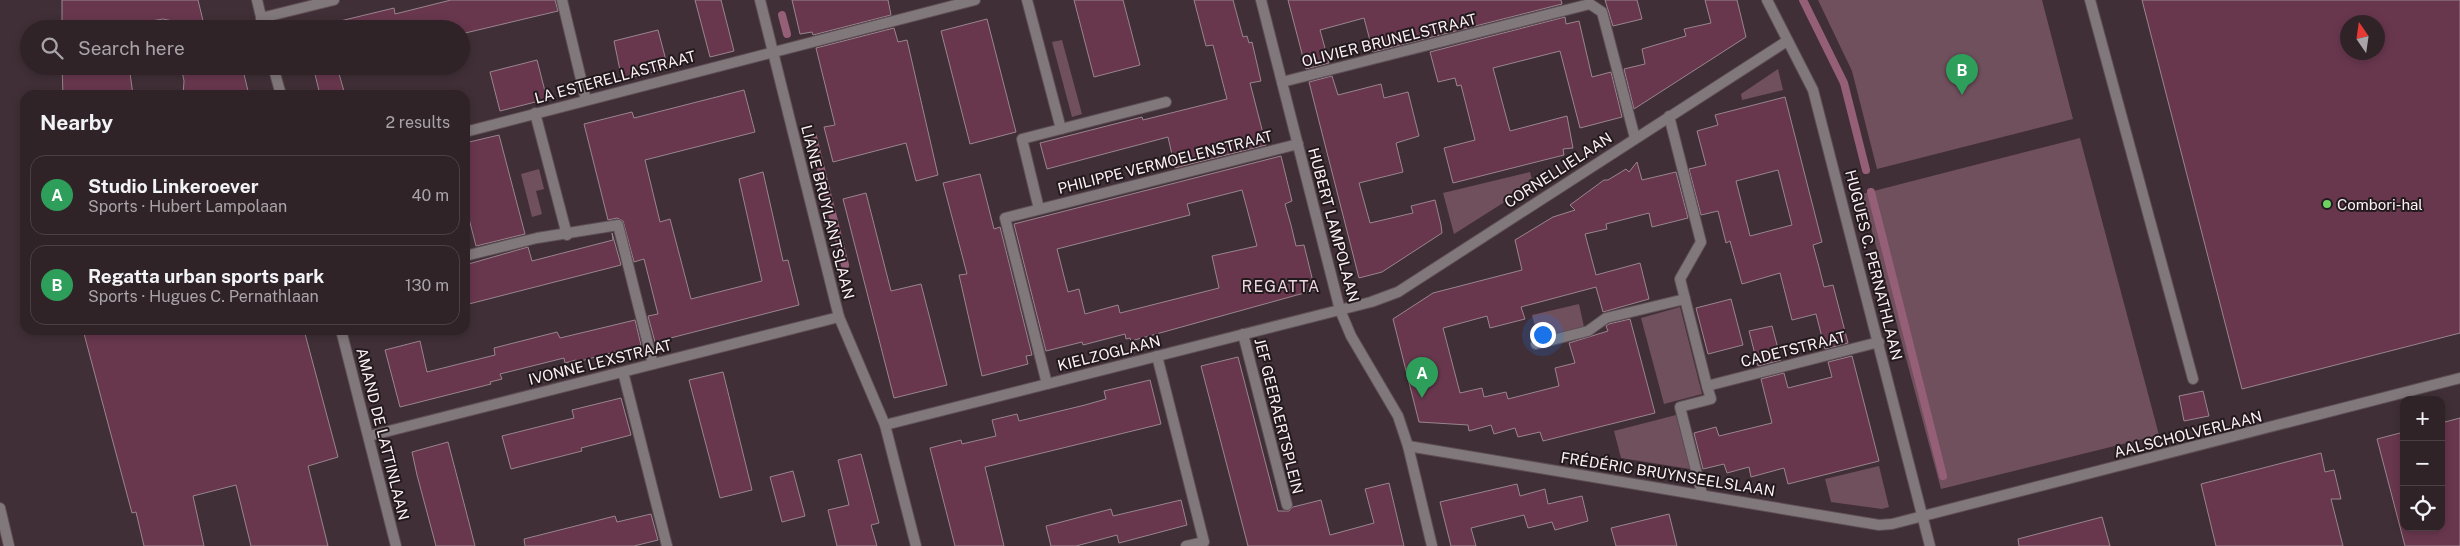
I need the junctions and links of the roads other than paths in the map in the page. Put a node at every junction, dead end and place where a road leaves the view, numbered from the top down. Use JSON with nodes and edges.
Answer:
{"nodes":[{"id":1,"x":257,"y":0,"type":"edge"},
{"id":2,"x":334,"y":0,"type":"edge"},
{"id":3,"x":562,"y":0,"type":"edge"},
{"id":4,"x":760,"y":0,"type":"edge"},
{"id":5,"x":975,"y":0,"type":"edge"},
{"id":6,"x":1027,"y":0,"type":"edge"},
{"id":7,"x":1261,"y":0,"type":"edge"},
{"id":8,"x":1767,"y":0,"type":"edge"},
{"id":9,"x":2090,"y":0,"type":"edge"},
{"id":10,"x":1591,"y":1,"type":"edge"},
{"id":11,"x":261,"y":20,"type":"edge"},
{"id":12,"x":274,"y":20,"type":"edge"},
{"id":13,"x":1787,"y":41,"type":"junction"},
{"id":14,"x":773,"y":51,"type":"junction"},
{"id":15,"x":275,"y":75,"type":"edge"},
{"id":16,"x":1282,"y":82,"type":"junction"},
{"id":17,"x":280,"y":90,"type":"edge"},
{"id":18,"x":586,"y":100,"type":"junction"},
{"id":19,"x":1166,"y":102,"type":"dead end"},
{"id":20,"x":535,"y":113,"type":"junction"},
{"id":21,"x":1669,"y":116,"type":"junction"},
{"id":22,"x":1060,"y":129,"type":"junction"},
{"id":23,"x":470,"y":131,"type":"edge"},
{"id":24,"x":1635,"y":138,"type":"junction"},
{"id":25,"x":1298,"y":144,"type":"junction"},
{"id":26,"x":1039,"y":209,"type":"junction"},
{"id":27,"x":566,"y":235,"type":"junction"},
{"id":28,"x":470,"y":255,"type":"edge"},
{"id":29,"x":1684,"y":295,"type":"junction"},
{"id":30,"x":1340,"y":310,"type":"junction"},
{"id":31,"x":838,"y":317,"type":"junction"},
{"id":32,"x":1243,"y":334,"type":"junction"},
{"id":33,"x":342,"y":335,"type":"edge"},
{"id":34,"x":1879,"y":342,"type":"junction"},
{"id":35,"x":1536,"y":344,"type":"dead end"},
{"id":36,"x":1157,"y":356,"type":"junction"},
{"id":37,"x":653,"y":364,"type":"junction"},
{"id":38,"x":623,"y":372,"type":"junction"},
{"id":39,"x":2460,"y":378,"type":"edge"},
{"id":40,"x":2193,"y":379,"type":"dead end"},
{"id":41,"x":1047,"y":384,"type":"junction"},
{"id":42,"x":1711,"y":385,"type":"junction"},
{"id":43,"x":885,"y":425,"type":"junction"},
{"id":44,"x":369,"y":436,"type":"junction"},
{"id":45,"x":1408,"y":446,"type":"junction"},
{"id":46,"x":1702,"y":494,"type":"junction"},
{"id":47,"x":1287,"y":505,"type":"dead end"},
{"id":48,"x":0,"y":508,"type":"edge"},
{"id":49,"x":1922,"y":516,"type":"junction"},
{"id":50,"x":9,"y":546,"type":"edge"},
{"id":51,"x":396,"y":546,"type":"edge"},
{"id":52,"x":667,"y":546,"type":"edge"},
{"id":53,"x":916,"y":546,"type":"edge"},
{"id":54,"x":1190,"y":546,"type":"edge"},
{"id":55,"x":1432,"y":546,"type":"edge"},
{"id":56,"x":1930,"y":546,"type":"edge"}],
"edges":[{"from":1,"to":11,"type":"street"},
{"from":2,"to":12,"type":"street"},
{"from":3,"to":18,"type":"street"},
{"from":4,"to":14,"type":"street","name":"LIANE BRUYLANTSLAAN"},
{"from":5,"to":14,"type":"street","name":"LA ESTERELLASTRAAT"},
{"from":6,"to":22,"type":"street"},
{"from":7,"to":16,"type":"street","name":"HUBERT LAMPOLAAN"},
{"from":8,"to":13,"type":"street","name":"HUGUES C. PERNATHLAAN"},
{"from":9,"to":40,"type":"street"},
{"from":10,"to":16,"type":"street","name":"OLIVIER BRUNELSTRAAT"},
{"from":10,"to":24,"type":"street"},
{"from":13,"to":21,"type":"street","name":"CORNELLIELAAN"},
{"from":13,"to":34,"type":"street","name":"HUGUES C. PERNATHLAAN"},
{"from":14,"to":18,"type":"street","name":"LA ESTERELLASTRAAT"},
{"from":14,"to":31,"type":"street","name":"LIANE BRUYLANTSLAAN"},
{"from":15,"to":17,"type":"street"},
{"from":16,"to":25,"type":"street","name":"HUBERT LAMPOLAAN"},
{"from":18,"to":20,"type":"street","name":"LA ESTERELLASTRAAT"},
{"from":19,"to":22,"type":"street"},
{"from":20,"to":23,"type":"street","name":"LA ESTERELLASTRAAT"},
{"from":20,"to":27,"type":"street"},
{"from":21,"to":24,"type":"street","name":"CORNELLIELAAN"},
{"from":21,"to":29,"type":"street"},
{"from":22,"to":26,"type":"street"},
{"from":24,"to":30,"type":"street","name":"CORNELLIELAAN"},
{"from":25,"to":26,"type":"street","name":"PHILIPPE VERMOELENSTRAAT"},
{"from":25,"to":30,"type":"street","name":"HUBERT LAMPOLAAN"},
{"from":26,"to":41,"type":"street","name":"PHILIPPE VERMOELENSTRAAT"},
{"from":27,"to":28,"type":"street"},
{"from":27,"to":37,"type":"street"},
{"from":29,"to":35,"type":"street"},
{"from":29,"to":42,"type":"street"},
{"from":30,"to":32,"type":"street","name":"KIELZOGLAAN"},
{"from":30,"to":45,"type":"street","name":"HUBERT LAMPOLAAN"},
{"from":31,"to":37,"type":"street","name":"IVONNE LEXSTRAAT"},
{"from":31,"to":43,"type":"street","name":"LIANE BRUYLANTSLAAN"},
{"from":32,"to":36,"type":"street","name":"KIELZOGLAAN"},
{"from":32,"to":47,"type":"street","name":"JEF GEERAERTSPLEIN"},
{"from":33,"to":44,"type":"street","name":"AMAND DE LATTINLAAN"},
{"from":34,"to":42,"type":"street","name":"CADETSTRAAT"},
{"from":34,"to":49,"type":"street","name":"HUGUES C. PERNATHLAAN"},
{"from":36,"to":41,"type":"street","name":"KIELZOGLAAN"},
{"from":36,"to":54,"type":"street"},
{"from":37,"to":38,"type":"street","name":"IVONNE LEXSTRAAT"},
{"from":38,"to":44,"type":"street","name":"IVONNE LEXSTRAAT"},
{"from":38,"to":52,"type":"street"},
{"from":39,"to":49,"type":"street","name":"AALSCHOLVERLAAN"},
{"from":41,"to":43,"type":"street","name":"KIELZOGLAAN"},
{"from":42,"to":46,"type":"street"},
{"from":43,"to":53,"type":"street","name":"LIANE BRUYLANTSLAAN"},
{"from":44,"to":51,"type":"street","name":"AMAND DE LATTINLAAN"},
{"from":45,"to":46,"type":"street","name":"FRÉDÉRIC BRUYNSEELSLAAN"},
{"from":45,"to":55,"type":"street","name":"HUBERT LAMPOLAAN"},
{"from":46,"to":49,"type":"street","name":"FRÉDÉRIC BRUYNSEELSLAAN"},
{"from":48,"to":50,"type":"street"},
{"from":49,"to":56,"type":"street","name":"HUGUES C. PERNATHLAAN"}]}
